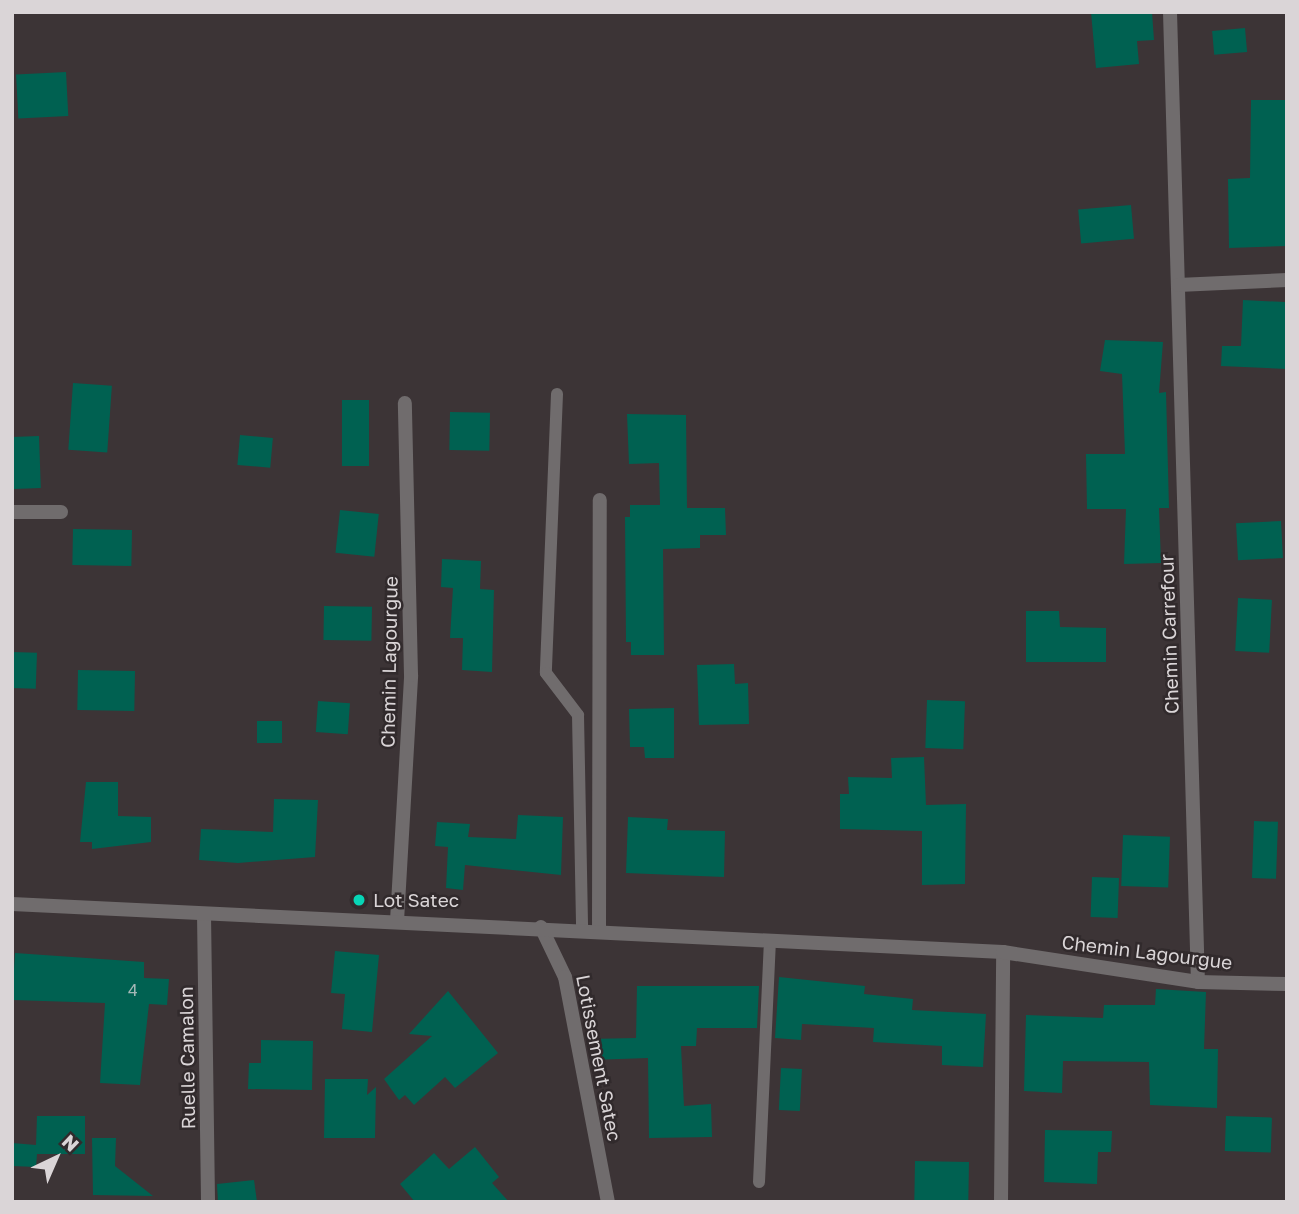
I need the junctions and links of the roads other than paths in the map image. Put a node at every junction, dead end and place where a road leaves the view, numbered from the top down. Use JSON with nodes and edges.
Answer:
{"nodes":[{"id":1,"x":1170,"y":12,"type":"edge"},
{"id":2,"x":1287,"y":281,"type":"edge"},
{"id":3,"x":1178,"y":285,"type":"junction"},
{"id":4,"x":557,"y":394,"type":"dead end"},
{"id":5,"x":405,"y":403,"type":"dead end"},
{"id":6,"x":600,"y":500,"type":"dead end"},
{"id":7,"x":12,"y":512,"type":"edge"},
{"id":8,"x":61,"y":512,"type":"dead end"},
{"id":9,"x":12,"y":904,"type":"edge"},
{"id":10,"x":204,"y":914,"type":"junction"},
{"id":11,"x":397,"y":921,"type":"junction"},
{"id":12,"x":541,"y":927,"type":"junction"},
{"id":13,"x":582,"y":932,"type":"junction"},
{"id":14,"x":599,"y":932,"type":"junction"},
{"id":15,"x":770,"y":941,"type":"junction"},
{"id":16,"x":1003,"y":952,"type":"junction"},
{"id":17,"x":1198,"y":982,"type":"junction"},
{"id":18,"x":1287,"y":984,"type":"edge"},
{"id":19,"x":759,"y":1182,"type":"dead end"},
{"id":20,"x":208,"y":1202,"type":"edge"},
{"id":21,"x":608,"y":1202,"type":"edge"},
{"id":22,"x":1001,"y":1202,"type":"edge"}],
"edges":[{"from":1,"to":3,"type":"street","name":"Chemin Carrefour"},
{"from":2,"to":3,"type":"street"},
{"from":3,"to":17,"type":"street","name":"Chemin Carrefour"},
{"from":4,"to":13,"type":"lane"},
{"from":5,"to":11,"type":"street","name":"Chemin Lagourgue"},
{"from":6,"to":14,"type":"street"},
{"from":7,"to":8,"type":"street"},
{"from":9,"to":10,"type":"street","name":"Chemin Lagourgue"},
{"from":10,"to":11,"type":"street","name":"Chemin Lagourgue"},
{"from":10,"to":20,"type":"street","name":"Ruelle Camalon"},
{"from":11,"to":12,"type":"street","name":"Chemin Lagourgue"},
{"from":12,"to":13,"type":"street","name":"Chemin Lagourgue"},
{"from":12,"to":21,"type":"street","name":"Lotissement Satec"},
{"from":13,"to":14,"type":"street","name":"Chemin Lagourgue"},
{"from":14,"to":15,"type":"street","name":"Chemin Lagourgue"},
{"from":15,"to":16,"type":"street","name":"Chemin Lagourgue"},
{"from":15,"to":19,"type":"lane"},
{"from":16,"to":17,"type":"street","name":"Chemin Lagourgue"},
{"from":16,"to":22,"type":"street"},
{"from":17,"to":18,"type":"street","name":"Chemin Lagourgue"}]}
